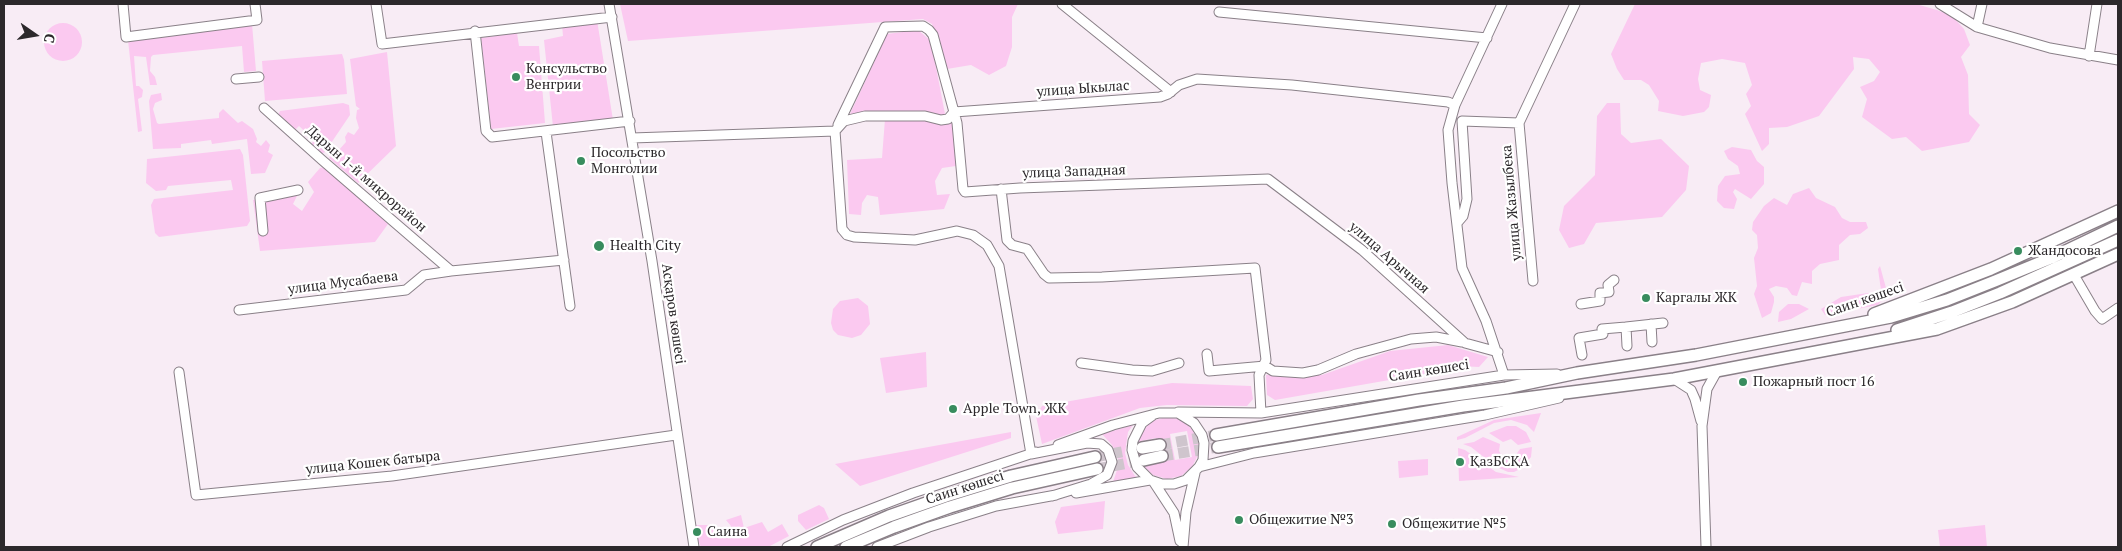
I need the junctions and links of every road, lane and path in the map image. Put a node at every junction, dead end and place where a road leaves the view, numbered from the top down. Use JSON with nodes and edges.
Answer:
{"nodes":[{"id":1,"x":123,"y":4,"type":"edge"},
{"id":2,"x":255,"y":4,"type":"edge"},
{"id":3,"x":376,"y":4,"type":"edge"},
{"id":4,"x":610,"y":4,"type":"edge"},
{"id":5,"x":1062,"y":4,"type":"edge"},
{"id":6,"x":1502,"y":4,"type":"edge"},
{"id":7,"x":1575,"y":4,"type":"edge"},
{"id":8,"x":1940,"y":4,"type":"edge"},
{"id":9,"x":1982,"y":4,"type":"edge"},
{"id":10,"x":2097,"y":4,"type":"edge"},
{"id":11,"x":1219,"y":12,"type":"dead end"},
{"id":12,"x":612,"y":16,"type":"junction"},
{"id":13,"x":1976,"y":27,"type":"junction"},
{"id":14,"x":475,"y":31,"type":"junction"},
{"id":15,"x":1487,"y":38,"type":"junction"},
{"id":16,"x":2089,"y":56,"type":"junction"},
{"id":17,"x":2118,"y":60,"type":"edge"},
{"id":18,"x":259,"y":77,"type":"dead end"},
{"id":19,"x":236,"y":79,"type":"dead end"},
{"id":20,"x":1171,"y":92,"type":"junction"},
{"id":21,"x":1455,"y":105,"type":"junction"},
{"id":22,"x":264,"y":108,"type":"dead end"},
{"id":23,"x":954,"y":112,"type":"junction"},
{"id":24,"x":630,"y":121,"type":"junction"},
{"id":25,"x":1519,"y":123,"type":"junction"},
{"id":26,"x":835,"y":131,"type":"junction"},
{"id":27,"x":546,"y":132,"type":"junction"},
{"id":28,"x":632,"y":138,"type":"junction"},
{"id":29,"x":1265,"y":178,"type":"joint"},
{"id":30,"x":1001,"y":189,"type":"junction"},
{"id":31,"x":298,"y":190,"type":"dead end"},
{"id":32,"x":2118,"y":210,"type":"edge"},
{"id":33,"x":1457,"y":223,"type":"junction"},
{"id":34,"x":2118,"y":226,"type":"edge"},
{"id":35,"x":263,"y":231,"type":"dead end"},
{"id":36,"x":2118,"y":240,"type":"edge"},
{"id":37,"x":2118,"y":254,"type":"edge"},
{"id":38,"x":564,"y":260,"type":"junction"},
{"id":39,"x":451,"y":271,"type":"junction"},
{"id":40,"x":2074,"y":276,"type":"junction"},
{"id":41,"x":1614,"y":280,"type":"dead end"},
{"id":42,"x":1533,"y":281,"type":"dead end"},
{"id":43,"x":1581,"y":304,"type":"dead end"},
{"id":44,"x":570,"y":306,"type":"dead end"},
{"id":45,"x":2118,"y":308,"type":"edge"},
{"id":46,"x":239,"y":310,"type":"dead end"},
{"id":47,"x":1663,"y":323,"type":"dead end"},
{"id":48,"x":1651,"y":324,"type":"junction"},
{"id":49,"x":1626,"y":327,"type":"junction"},
{"id":50,"x":1824,"y":329,"type":"junction"},
{"id":51,"x":1652,"y":342,"type":"dead end"},
{"id":52,"x":1860,"y":342,"type":"junction"},
{"id":53,"x":1465,"y":343,"type":"junction"},
{"id":54,"x":1627,"y":346,"type":"dead end"},
{"id":55,"x":1498,"y":352,"type":"junction"},
{"id":56,"x":1207,"y":354,"type":"dead end"},
{"id":57,"x":1582,"y":355,"type":"dead end"},
{"id":58,"x":1081,"y":363,"type":"dead end"},
{"id":59,"x":1179,"y":364,"type":"dead end"},
{"id":60,"x":1265,"y":366,"type":"junction"},
{"id":61,"x":1717,"y":371,"type":"junction"},
{"id":62,"x":180,"y":372,"type":"dead end"},
{"id":63,"x":1577,"y":373,"type":"junction"},
{"id":64,"x":1504,"y":375,"type":"junction"},
{"id":65,"x":1674,"y":379,"type":"junction"},
{"id":66,"x":1595,"y":389,"type":"junction"},
{"id":67,"x":1166,"y":412,"type":"junction"},
{"id":68,"x":1261,"y":413,"type":"junction"},
{"id":69,"x":1153,"y":415,"type":"junction"},
{"id":70,"x":1702,"y":426,"type":"junction"},
{"id":71,"x":676,"y":435,"type":"junction"},
{"id":72,"x":1216,"y":435,"type":"tunnel mouth"},
{"id":73,"x":1218,"y":447,"type":"tunnel mouth"},
{"id":74,"x":1161,"y":451,"type":"tunnel mouth"},
{"id":75,"x":1032,"y":454,"type":"junction"},
{"id":76,"x":1143,"y":454,"type":"tunnel mouth"},
{"id":77,"x":1095,"y":457,"type":"tunnel mouth"},
{"id":78,"x":1097,"y":469,"type":"tunnel mouth"},
{"id":79,"x":1197,"y":470,"type":"junction"},
{"id":80,"x":1152,"y":480,"type":"junction"},
{"id":81,"x":1052,"y":496,"type":"junction"},
{"id":82,"x":696,"y":545,"type":"edge"},
{"id":83,"x":787,"y":547,"type":"edge"},
{"id":84,"x":816,"y":547,"type":"edge"},
{"id":85,"x":846,"y":547,"type":"edge"},
{"id":86,"x":877,"y":547,"type":"edge"},
{"id":87,"x":1182,"y":547,"type":"edge"},
{"id":88,"x":1706,"y":547,"type":"edge"}],
"edges":[{"from":1,"to":2,"type":"street"},
{"from":3,"to":14,"type":"street"},
{"from":4,"to":12,"type":"street","name":"Асқаров көшесі"},
{"from":5,"to":20,"type":"street"},
{"from":6,"to":15,"type":"street"},
{"from":7,"to":25,"type":"street"},
{"from":8,"to":13,"type":"street"},
{"from":9,"to":13,"type":"street"},
{"from":10,"to":16,"type":"street"},
{"from":11,"to":15,"type":"street"},
{"from":12,"to":14,"type":"street"},
{"from":12,"to":24,"type":"street","name":"Асқаров көшесі"},
{"from":13,"to":16,"type":"street"},
{"from":14,"to":27,"type":"street"},
{"from":15,"to":21,"type":"street"},
{"from":16,"to":17,"type":"street"},
{"from":18,"to":19,"type":"street"},
{"from":20,"to":21,"type":"street","name":"улица Ыкылас"},
{"from":20,"to":23,"type":"street","name":"улица Ыкылас"},
{"from":21,"to":33,"type":"street"},
{"from":22,"to":39,"type":"street","name":"Дарын 1-й микрорайон"},
{"from":23,"to":26,"type":"street","name":"улица Ыкылас"},
{"from":23,"to":26,"type":"street"},
{"from":23,"to":30,"type":"street","name":"улица Западная"},
{"from":24,"to":27,"type":"street"},
{"from":24,"to":28,"type":"street","name":"Асқаров көшесі"},
{"from":25,"to":33,"type":"street"},
{"from":25,"to":42,"type":"street","name":"улица Жазылбека"},
{"from":26,"to":28,"type":"street"},
{"from":26,"to":75,"type":"street"},
{"from":27,"to":38,"type":"street"},
{"from":28,"to":71,"type":"street","name":"Асқаров көшесі"},
{"from":29,"to":30,"type":"street","name":"улица Западная"},
{"from":29,"to":53,"type":"street","name":"улица Арычная"},
{"from":30,"to":60,"type":"street"},
{"from":31,"to":35,"type":"street"},
{"from":32,"to":50,"type":"main road","name":"Саин көшесі"},
{"from":33,"to":55,"type":"street"},
{"from":34,"to":50,"type":"main road","name":"Саин көшесі"},
{"from":36,"to":52,"type":"main road"},
{"from":37,"to":40,"type":"main road"},
{"from":38,"to":39,"type":"street","name":"улица Мусабаева"},
{"from":38,"to":44,"type":"street"},
{"from":39,"to":46,"type":"street","name":"улица Мусабаева"},
{"from":40,"to":45,"type":"street"},
{"from":40,"to":52,"type":"main road"},
{"from":41,"to":43,"type":"street"},
{"from":47,"to":48,"type":"street"},
{"from":48,"to":49,"type":"street"},
{"from":48,"to":51,"type":"street"},
{"from":49,"to":54,"type":"street"},
{"from":49,"to":57,"type":"street"},
{"from":50,"to":63,"type":"main road","name":"Саин көшесі"},
{"from":52,"to":61,"type":"main road"},
{"from":53,"to":55,"type":"street","name":"улица Арычная"},
{"from":53,"to":60,"type":"street"},
{"from":55,"to":64,"type":"street"},
{"from":56,"to":60,"type":"street"},
{"from":58,"to":59,"type":"street"},
{"from":60,"to":68,"type":"street"},
{"from":61,"to":65,"type":"main road"},
{"from":61,"to":70,"type":"street"},
{"from":62,"to":71,"type":"street","name":"улица Кошек батыра"},
{"from":63,"to":64,"type":"street","name":"Саин көшесі"},
{"from":63,"to":72,"type":"main road"},
{"from":64,"to":68,"type":"street","name":"Саин көшесі"},
{"from":65,"to":66,"type":"main road"},
{"from":65,"to":70,"type":"street"},
{"from":66,"to":73,"type":"main road"},
{"from":66,"to":79,"type":"street"},
{"from":67,"to":68,"type":"street","name":"Саин көшесі"},
{"from":67,"to":69,"type":"street"},
{"from":67,"to":79,"type":"street"},
{"from":69,"to":75,"type":"street"},
{"from":69,"to":80,"type":"street"},
{"from":70,"to":88,"type":"street"},
{"from":71,"to":82,"type":"street","name":"Асқаров көшесі"},
{"from":74,"to":76,"type":"main road"},
{"from":75,"to":81,"type":"street"},
{"from":75,"to":83,"type":"street"},
{"from":77,"to":84,"type":"main road","name":"Саин көшесі"},
{"from":78,"to":85,"type":"main road","name":"Саин көшесі"},
{"from":79,"to":80,"type":"street"},
{"from":79,"to":87,"type":"street"},
{"from":80,"to":81,"type":"street"},
{"from":80,"to":87,"type":"street"},
{"from":81,"to":86,"type":"street"}]}
